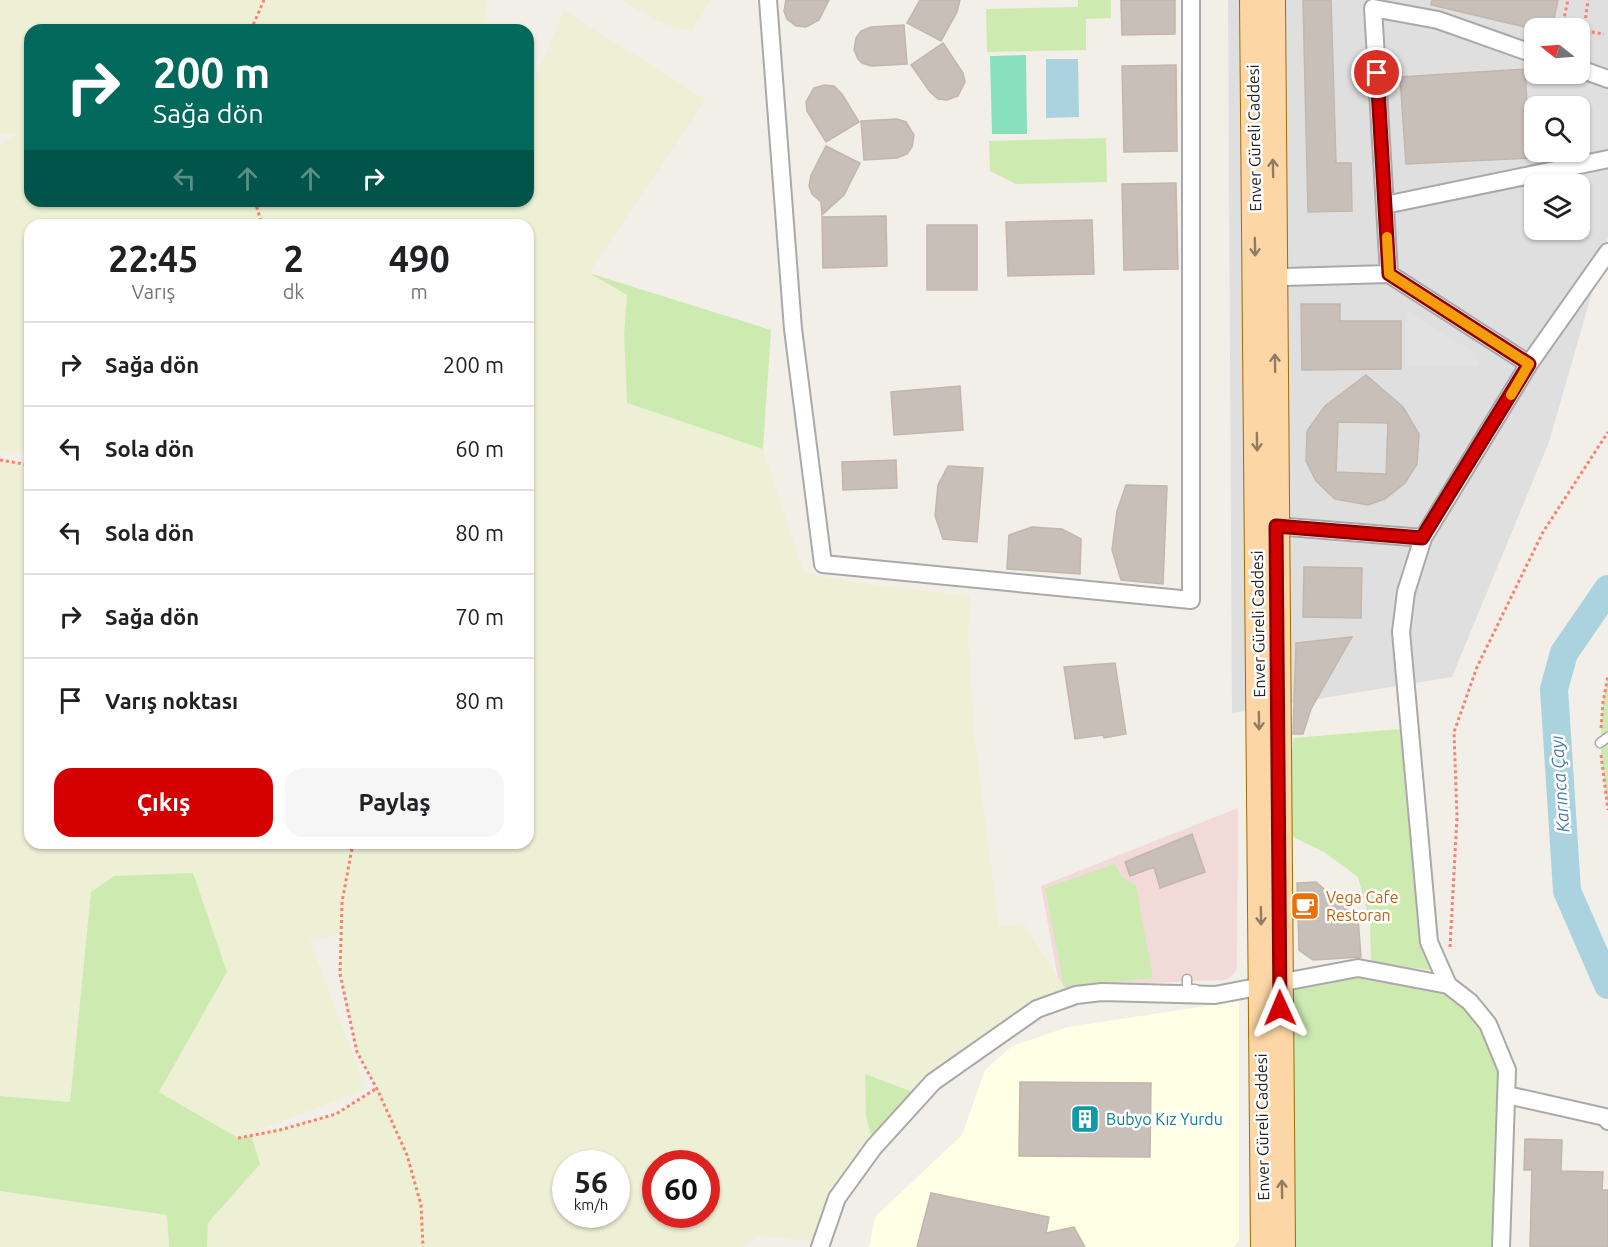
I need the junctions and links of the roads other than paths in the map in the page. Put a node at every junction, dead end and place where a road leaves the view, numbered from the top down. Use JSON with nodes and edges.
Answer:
{"nodes":[{"id":1,"x":768,"y":0,"type":"edge"},
{"id":2,"x":1191,"y":0,"type":"edge"},
{"id":3,"x":1253,"y":0,"type":"edge"},
{"id":4,"x":1272,"y":0,"type":"edge"},
{"id":5,"x":1373,"y":4,"type":"edge"},
{"id":6,"x":1524,"y":50,"type":"edge"},
{"id":7,"x":1590,"y":73,"type":"edge"},
{"id":8,"x":1608,"y":79,"type":"edge"},
{"id":9,"x":1608,"y":159,"type":"edge"},
{"id":10,"x":1385,"y":205,"type":"junction"},
{"id":11,"x":1608,"y":252,"type":"edge"},
{"id":12,"x":1389,"y":274,"type":"junction"},
{"id":13,"x":1284,"y":277,"type":"dead end"},
{"id":14,"x":1529,"y":364,"type":"junction"},
{"id":15,"x":1276,"y":526,"type":"junction"},
{"id":16,"x":1422,"y":538,"type":"junction"},
{"id":17,"x":1608,"y":737,"type":"edge"},
{"id":18,"x":1600,"y":743,"type":"dead end"},
{"id":19,"x":1187,"y":979,"type":"dead end"},
{"id":20,"x":1448,"y":985,"type":"junction"},
{"id":21,"x":1263,"y":986,"type":"junction"},
{"id":22,"x":1507,"y":1095,"type":"junction"},
{"id":23,"x":1608,"y":1121,"type":"edge"},
{"id":24,"x":820,"y":1247,"type":"edge"},
{"id":25,"x":1264,"y":1247,"type":"edge"},
{"id":26,"x":1282,"y":1247,"type":"edge"},
{"id":27,"x":1501,"y":1247,"type":"edge"}],
"edges":[{"from":1,"to":2,"type":"street"},
{"from":3,"to":21,"type":"main road","name":"Enver Güreli Caddesi","one_way":true},
{"from":15,"to":4,"type":"main road","name":"Enver Güreli Caddesi","one_way":true},
{"from":5,"to":6,"type":"street"},
{"from":5,"to":10,"type":"street"},
{"from":7,"to":8,"type":"street"},
{"from":9,"to":10,"type":"street"},
{"from":10,"to":12,"type":"street"},
{"from":11,"to":14,"type":"street"},
{"from":12,"to":13,"type":"street"},
{"from":12,"to":14,"type":"street"},
{"from":14,"to":16,"type":"street"},
{"from":15,"to":16,"type":"street"},
{"from":15,"to":21,"type":"main road","name":"Enver Güreli Caddesi"},
{"from":16,"to":20,"type":"street"},
{"from":17,"to":18,"type":"lane"},
{"from":19,"to":21,"type":"lane"},
{"from":20,"to":21,"type":"street"},
{"from":20,"to":22,"type":"street"},
{"from":21,"to":24,"type":"street"},
{"from":21,"to":25,"type":"main road","name":"Enver Güreli Caddesi"},
{"from":26,"to":21,"type":"main road","name":"Enver Güreli Caddesi","one_way":true},
{"from":22,"to":23,"type":"street"},
{"from":22,"to":27,"type":"street"}]}
